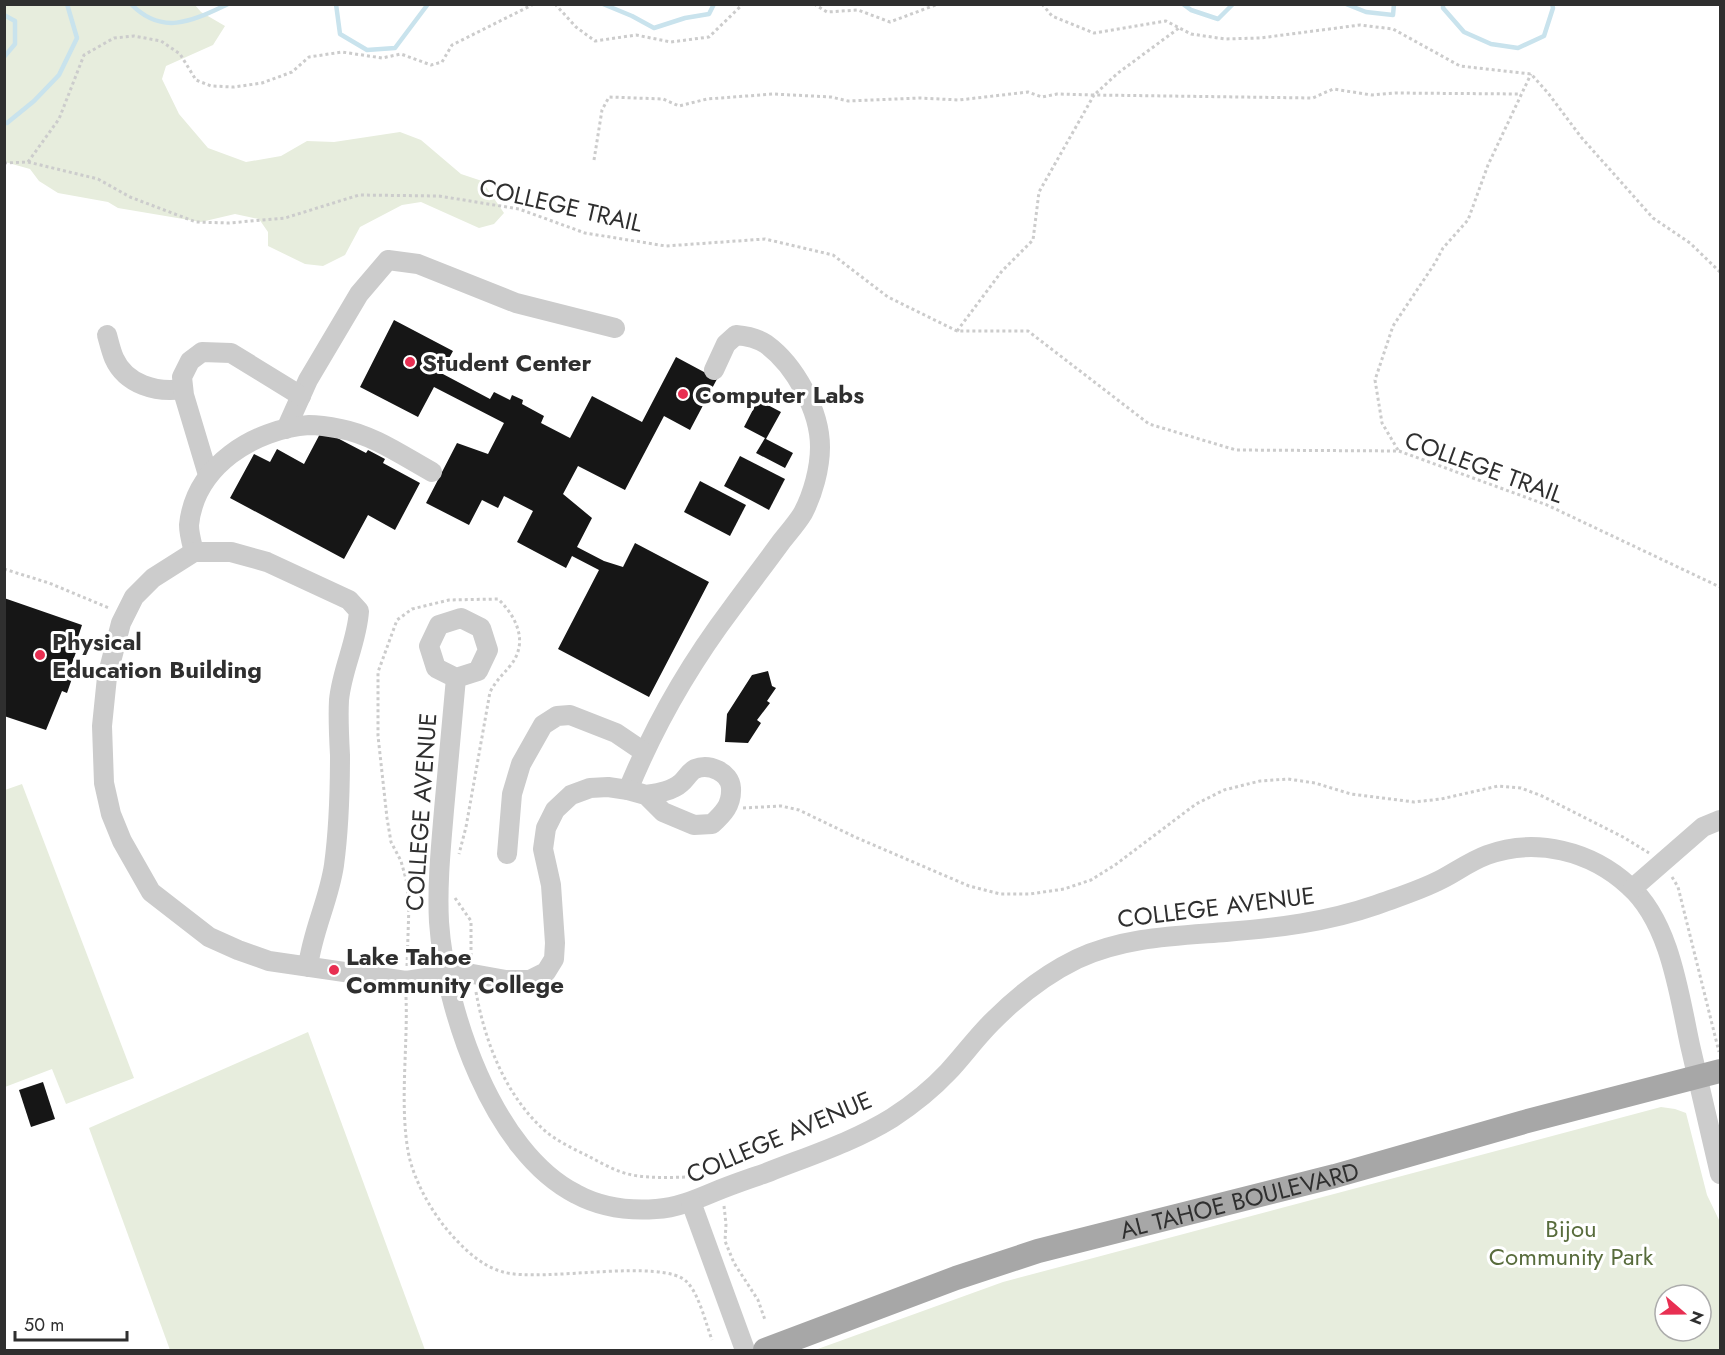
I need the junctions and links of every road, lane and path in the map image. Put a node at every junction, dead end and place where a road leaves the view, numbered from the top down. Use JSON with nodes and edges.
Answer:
{"nodes":[{"id":1,"x":534,"y":4,"type":"edge"},
{"id":2,"x":555,"y":4,"type":"edge"},
{"id":3,"x":744,"y":4,"type":"edge"},
{"id":4,"x":814,"y":4,"type":"edge"},
{"id":5,"x":938,"y":4,"type":"edge"},
{"id":6,"x":1042,"y":4,"type":"edge"},
{"id":7,"x":1179,"y":28,"type":"junction"},
{"id":8,"x":1531,"y":74,"type":"junction"},
{"id":9,"x":1521,"y":94,"type":"junction"},
{"id":10,"x":1094,"y":95,"type":"junction"},
{"id":11,"x":594,"y":160,"type":"dead end"},
{"id":12,"x":28,"y":162,"type":"junction"},
{"id":13,"x":4,"y":163,"type":"edge"},
{"id":14,"x":1720,"y":272,"type":"edge"},
{"id":15,"x":615,"y":328,"type":"dead end"},
{"id":16,"x":957,"y":331,"type":"junction"},
{"id":17,"x":107,"y":335,"type":"dead end"},
{"id":18,"x":714,"y":370,"type":"dead end"},
{"id":19,"x":183,"y":389,"type":"junction"},
{"id":20,"x":301,"y":396,"type":"junction"},
{"id":21,"x":286,"y":429,"type":"junction"},
{"id":22,"x":1399,"y":451,"type":"junction"},
{"id":23,"x":432,"y":472,"type":"dead end"},
{"id":24,"x":208,"y":476,"type":"junction"},
{"id":25,"x":194,"y":552,"type":"junction"},
{"id":26,"x":4,"y":569,"type":"edge"},
{"id":27,"x":1720,"y":587,"type":"edge"},
{"id":28,"x":121,"y":623,"type":"junction"},
{"id":29,"x":456,"y":678,"type":"dead end"},
{"id":30,"x":644,"y":752,"type":"junction"},
{"id":31,"x":637,"y":793,"type":"junction"},
{"id":32,"x":726,"y":811,"type":"junction"},
{"id":33,"x":1720,"y":820,"type":"edge"},
{"id":34,"x":507,"y":854,"type":"dead end"},
{"id":35,"x":1661,"y":863,"type":"junction"},
{"id":36,"x":1633,"y":888,"type":"junction"},
{"id":37,"x":308,"y":967,"type":"junction"},
{"id":38,"x":445,"y":969,"type":"junction"},
{"id":39,"x":1720,"y":1057,"type":"edge"},
{"id":40,"x":1709,"y":1073,"type":"edge"},
{"id":41,"x":1720,"y":1174,"type":"edge"},
{"id":42,"x":691,"y":1202,"type":"junction"},
{"id":43,"x":745,"y":1350,"type":"edge"},
{"id":44,"x":765,"y":1350,"type":"edge"}],
"edges":[{"from":1,"to":12,"type":"path"},
{"from":2,"to":3,"type":"path"},
{"from":4,"to":5,"type":"path"},
{"from":6,"to":7,"type":"path"},
{"from":7,"to":8,"type":"path"},
{"from":7,"to":10,"type":"path"},
{"from":8,"to":9,"type":"path"},
{"from":8,"to":14,"type":"path"},
{"from":9,"to":10,"type":"path"},
{"from":9,"to":22,"type":"path"},
{"from":10,"to":11,"type":"path"},
{"from":10,"to":16,"type":"path"},
{"from":12,"to":13,"type":"path","name":"COLLEGE TRAIL"},
{"from":12,"to":16,"type":"path","name":"COLLEGE TRAIL"},
{"from":15,"to":20,"type":"street"},
{"from":16,"to":22,"type":"path","name":"COLLEGE TRAIL"},
{"from":17,"to":19,"type":"street"},
{"from":18,"to":30,"type":"street"},
{"from":19,"to":20,"type":"street"},
{"from":19,"to":24,"type":"street"},
{"from":20,"to":21,"type":"street"},
{"from":21,"to":23,"type":"street"},
{"from":21,"to":24,"type":"street"},
{"from":22,"to":27,"type":"path","name":"COLLEGE TRAIL"},
{"from":24,"to":25,"type":"street"},
{"from":25,"to":28,"type":"street"},
{"from":25,"to":37,"type":"street"},
{"from":26,"to":28,"type":"path"},
{"from":28,"to":37,"type":"street"},
{"from":29,"to":38,"type":"street","name":"COLLEGE AVENUE"},
{"from":30,"to":31,"type":"street"},
{"from":30,"to":34,"type":"street"},
{"from":31,"to":32,"type":"street"},
{"from":31,"to":32,"type":"street"},
{"from":31,"to":38,"type":"street"},
{"from":32,"to":35,"type":"path"},
{"from":33,"to":35,"type":"street"},
{"from":35,"to":36,"type":"street"},
{"from":35,"to":39,"type":"path"},
{"from":36,"to":40,"type":"street","name":"COLLEGE AVENUE"},
{"from":36,"to":42,"type":"street","name":"COLLEGE AVENUE"},
{"from":37,"to":38,"type":"street"},
{"from":38,"to":42,"type":"street","name":"COLLEGE AVENUE"},
{"from":40,"to":41,"type":"street","name":"COLLEGE AVENUE"},
{"from":40,"to":44,"type":"main road","name":"AL TAHOE BOULEVARD"},
{"from":42,"to":43,"type":"street"}]}
